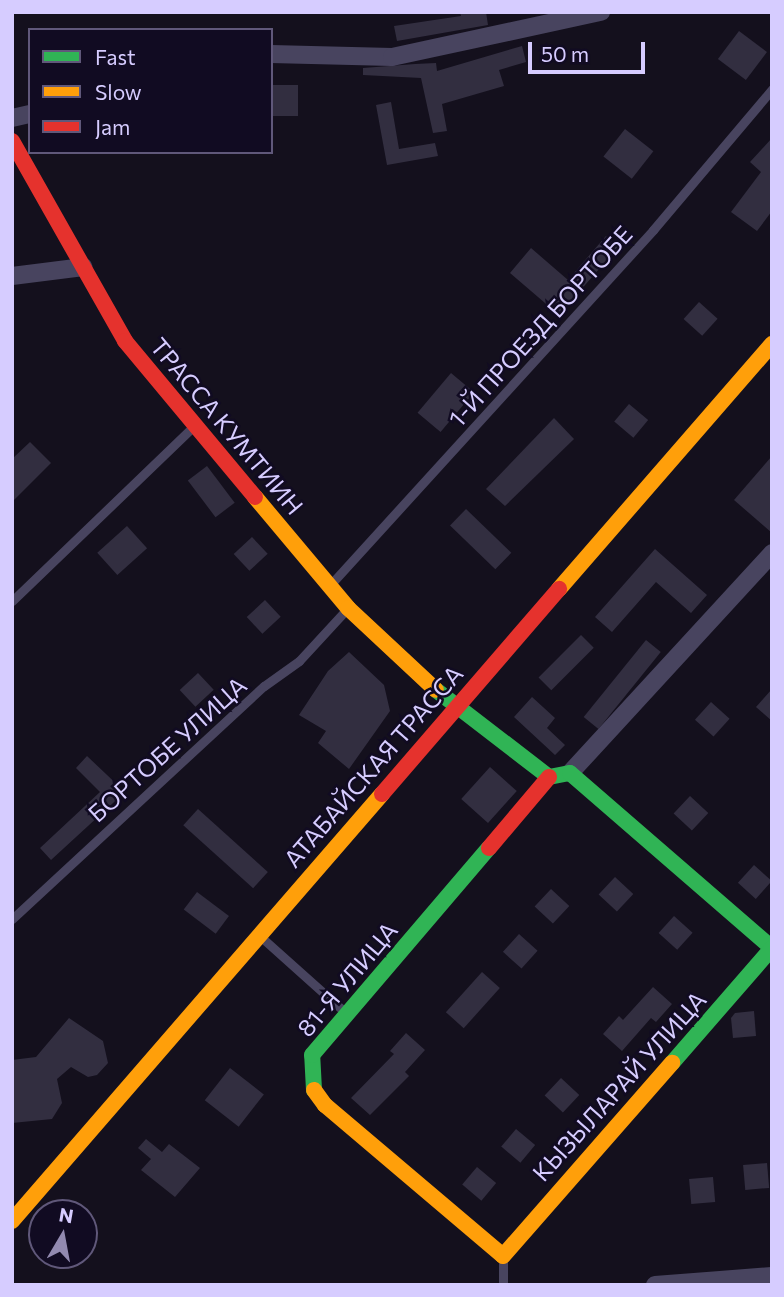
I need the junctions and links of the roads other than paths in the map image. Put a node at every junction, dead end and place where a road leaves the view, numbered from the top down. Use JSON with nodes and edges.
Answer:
{"nodes":[{"id":1,"x":601,"y":12,"type":"edge"},
{"id":2,"x":273,"y":54,"type":"edge"},
{"id":3,"x":772,"y":89,"type":"edge"},
{"id":4,"x":12,"y":141,"type":"edge"},
{"id":5,"x":83,"y":267,"type":"junction"},
{"id":6,"x":12,"y":276,"type":"edge"},
{"id":7,"x":772,"y":344,"type":"edge"},
{"id":8,"x":195,"y":425,"type":"junction"},
{"id":9,"x":772,"y":552,"type":"edge"},
{"id":10,"x":331,"y":584,"type":"junction"},
{"id":11,"x":12,"y":601,"type":"edge"},
{"id":12,"x":348,"y":607,"type":"junction"},
{"id":13,"x":453,"y":706,"type":"junction"},
{"id":14,"x":570,"y":773,"type":"junction"},
{"id":15,"x":549,"y":777,"type":"junction"},
{"id":16,"x":12,"y":919,"type":"edge"},
{"id":17,"x":258,"y":934,"type":"junction"},
{"id":18,"x":772,"y":948,"type":"edge"},
{"id":19,"x":346,"y":1013,"type":"junction"},
{"id":20,"x":12,"y":1221,"type":"edge"},
{"id":21,"x":503,"y":1256,"type":"junction"},
{"id":22,"x":772,"y":1276,"type":"edge"},
{"id":23,"x":503,"y":1285,"type":"edge"},
{"id":24,"x":655,"y":1285,"type":"edge"}],
"edges":[{"from":1,"to":2,"type":"street"},
{"from":3,"to":10,"type":"lane","name":"1-Й ПРОЕЗД БОРТОБЕ"},
{"from":4,"to":5,"type":"street","name":"ТРАССА КУМТИИН"},
{"from":5,"to":6,"type":"street"},
{"from":5,"to":8,"type":"street","name":"ТРАССА КУМТИИН"},
{"from":7,"to":13,"type":"street","name":"АТАБАЙСКАЯ ТРАССА"},
{"from":8,"to":10,"type":"street","name":"ТРАССА КУМТИИН"},
{"from":8,"to":11,"type":"lane"},
{"from":9,"to":14,"type":"street"},
{"from":10,"to":12,"type":"street","name":"ТРАССА КУМТИИН"},
{"from":12,"to":13,"type":"street","name":"ТРАССА КУМТИИН"},
{"from":12,"to":16,"type":"lane","name":"БОРТОБЕ УЛИЦА"},
{"from":13,"to":15,"type":"street","name":"ТРАССА КУМТИИН"},
{"from":13,"to":17,"type":"street","name":"АТАБАЙСКАЯ ТРАССА"},
{"from":14,"to":15,"type":"street"},
{"from":14,"to":18,"type":"street"},
{"from":15,"to":19,"type":"street","name":"81-Я УЛИЦА"},
{"from":17,"to":19,"type":"lane"},
{"from":17,"to":20,"type":"street","name":"АТАБАЙСКАЯ ТРАССА"},
{"from":18,"to":21,"type":"street","name":"КЫЗЫЛАРАЙ УЛИЦА"},
{"from":19,"to":21,"type":"street","name":"81-Я УЛИЦА"},
{"from":21,"to":23,"type":"lane"},
{"from":22,"to":24,"type":"street"}]}
